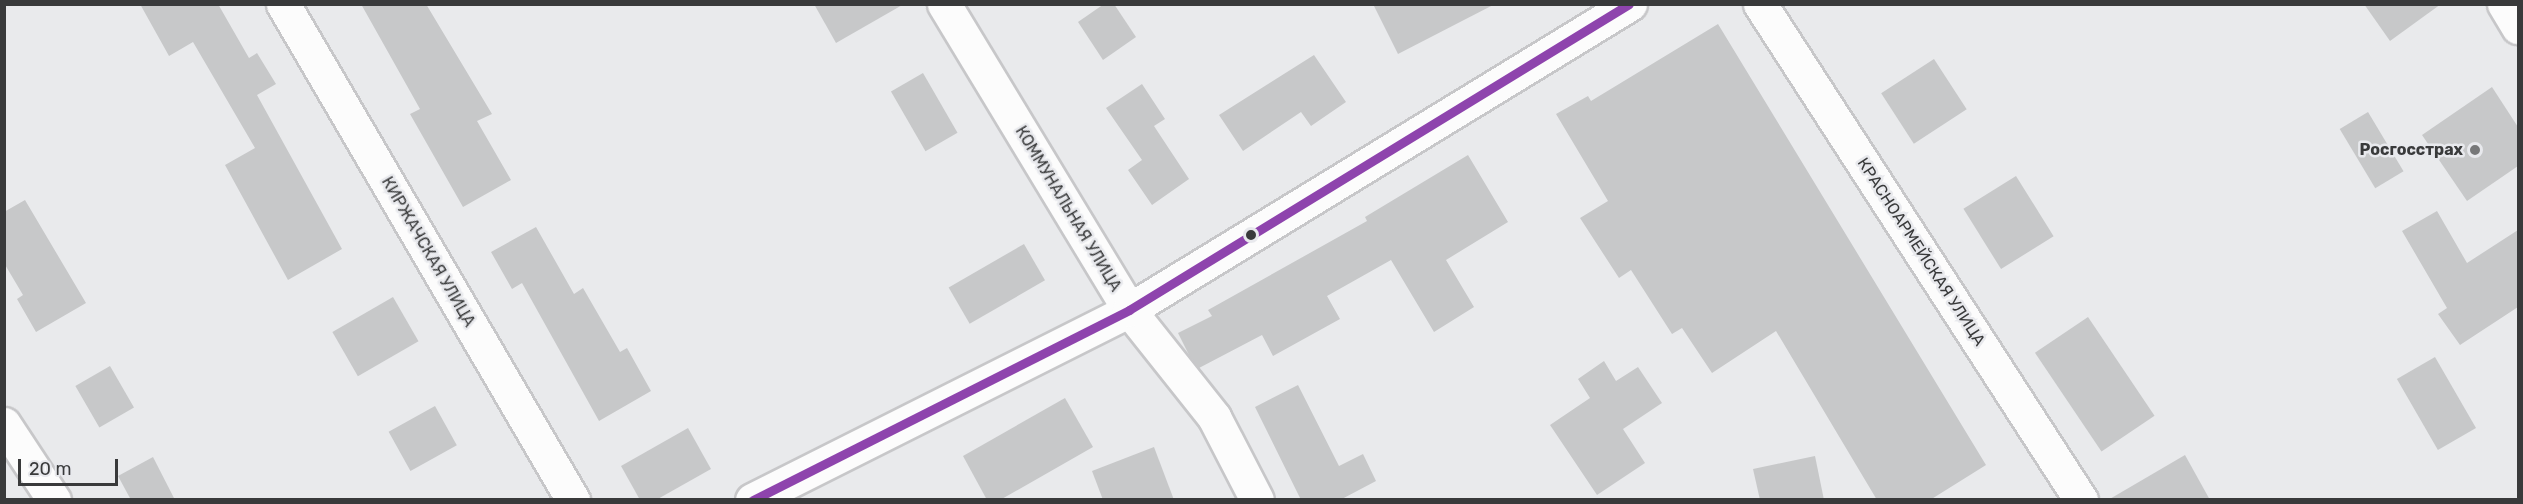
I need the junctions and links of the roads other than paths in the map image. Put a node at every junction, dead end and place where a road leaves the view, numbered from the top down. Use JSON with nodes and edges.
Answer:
{"nodes":[{"id":1,"x":282,"y":4,"type":"edge"},
{"id":2,"x":944,"y":4,"type":"edge"},
{"id":3,"x":1630,"y":4,"type":"edge"},
{"id":4,"x":1760,"y":4,"type":"edge"},
{"id":5,"x":2504,"y":4,"type":"edge"},
{"id":6,"x":2518,"y":27,"type":"edge"},
{"id":7,"x":1129,"y":310,"type":"junction"},
{"id":8,"x":4,"y":424,"type":"edge"},
{"id":9,"x":54,"y":500,"type":"edge"},
{"id":10,"x":573,"y":500,"type":"edge"},
{"id":11,"x":752,"y":500,"type":"edge"},
{"id":12,"x":1257,"y":500,"type":"edge"},
{"id":13,"x":2081,"y":500,"type":"edge"}],
"edges":[{"from":1,"to":10,"type":"street","name":"КИРЖАЧСКАЯ УЛИЦА"},
{"from":2,"to":7,"type":"street","name":"КОММУНАЛЬНАЯ УЛИЦА"},
{"from":3,"to":7,"type":"street"},
{"from":4,"to":13,"type":"street","name":"КРАСНОАРМЕЙСКАЯ УЛИЦА"},
{"from":5,"to":6,"type":"street"},
{"from":7,"to":11,"type":"street"},
{"from":7,"to":12,"type":"street","name":"КОММУНАЛЬНАЯ УЛИЦА"},
{"from":8,"to":9,"type":"street"}]}
